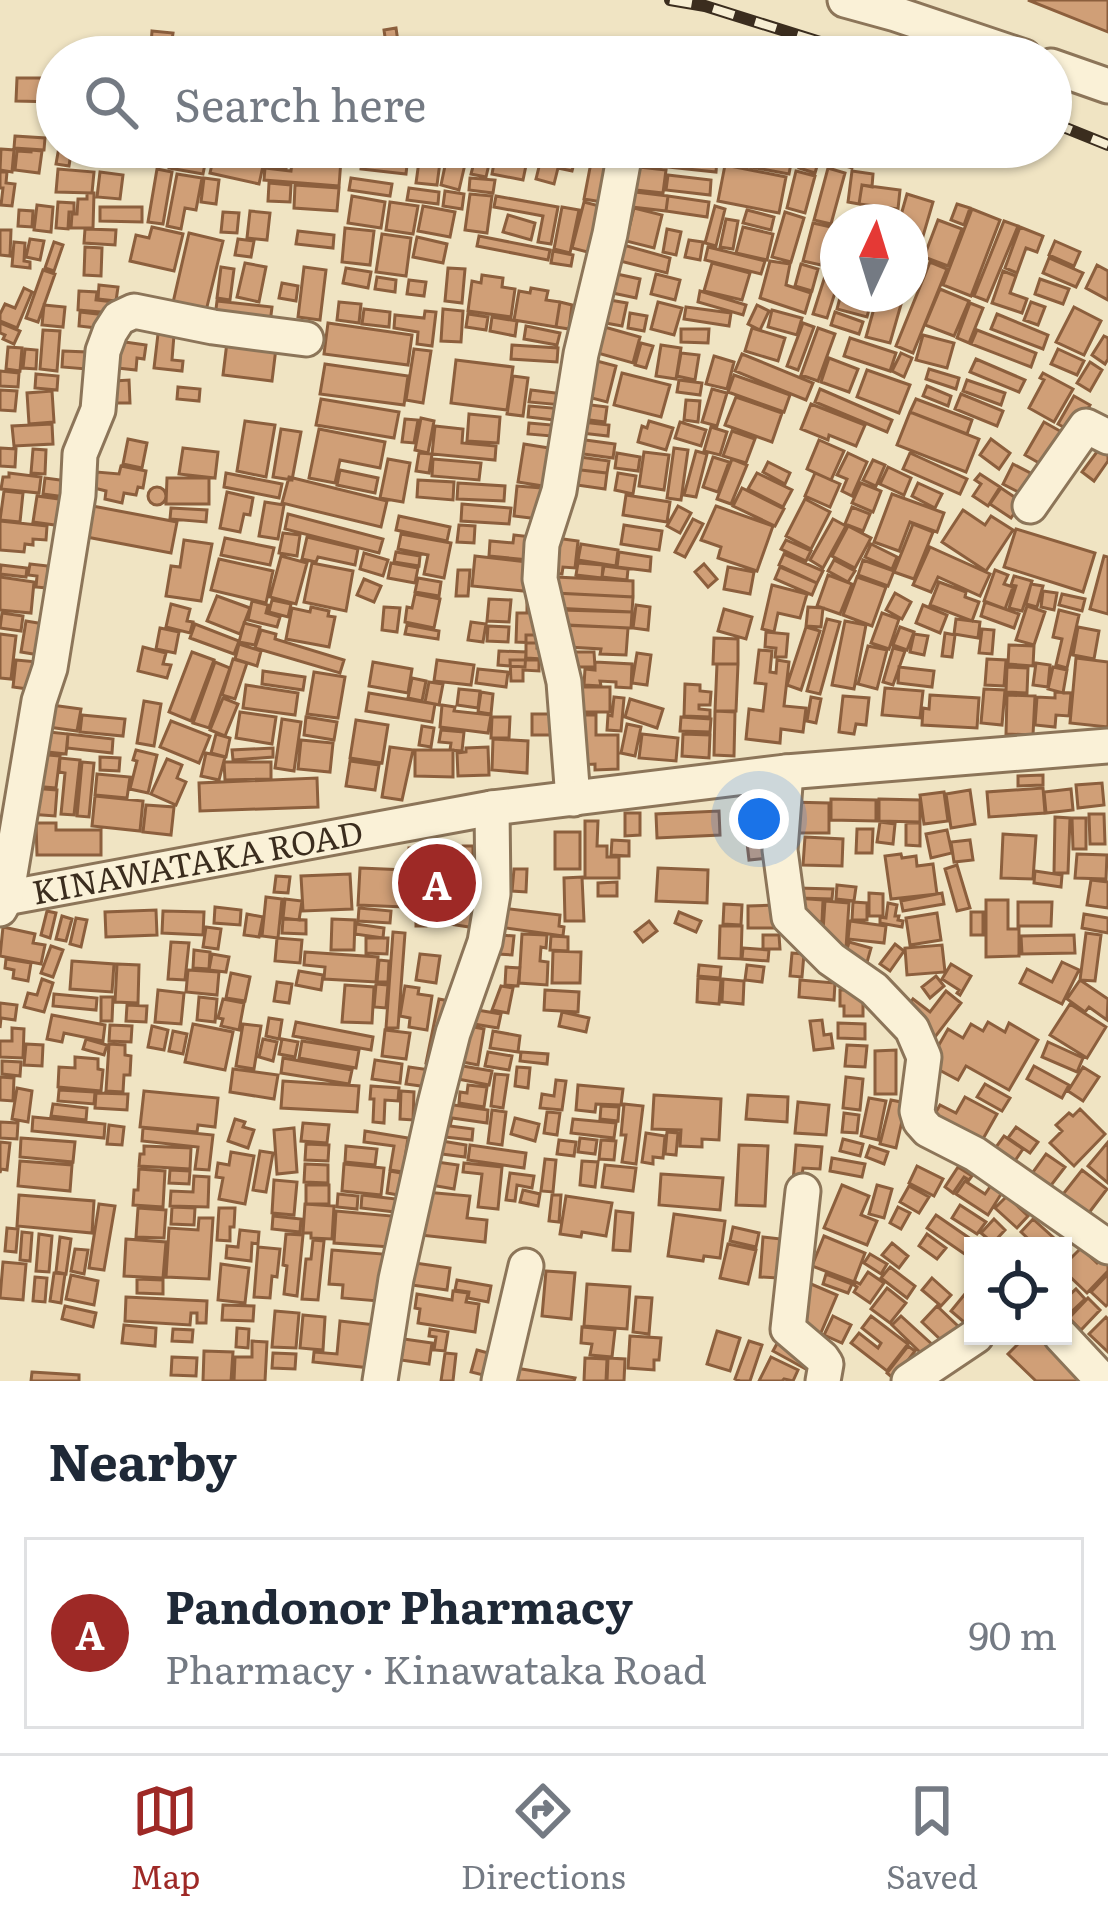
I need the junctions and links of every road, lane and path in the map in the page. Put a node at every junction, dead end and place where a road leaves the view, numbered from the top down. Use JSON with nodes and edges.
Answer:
{"nodes":[{"id":1,"x":845,"y":0,"type":"edge"},
{"id":2,"x":898,"y":7,"type":"edge"},
{"id":3,"x":971,"y":36,"type":"edge"},
{"id":4,"x":1072,"y":73,"type":"edge"},
{"id":5,"x":1108,"y":86,"type":"edge"},
{"id":6,"x":622,"y":168,"type":"edge"},
{"id":7,"x":306,"y":339,"type":"dead end"},
{"id":8,"x":1108,"y":436,"type":"edge"},
{"id":9,"x":1030,"y":506,"type":"dead end"},
{"id":10,"x":1108,"y":746,"type":"edge"},
{"id":11,"x":786,"y":772,"type":"junction"},
{"id":12,"x":573,"y":799,"type":"junction"},
{"id":13,"x":492,"y":808,"type":"junction"},
{"id":14,"x":2,"y":902,"type":"edge"},
{"id":15,"x":803,"y":1191,"type":"dead end"},
{"id":16,"x":1108,"y":1247,"type":"edge"},
{"id":17,"x":526,"y":1266,"type":"dead end"},
{"id":18,"x":964,"y":1344,"type":"edge"},
{"id":19,"x":1069,"y":1345,"type":"edge"},
{"id":20,"x":380,"y":1381,"type":"edge"},
{"id":21,"x":499,"y":1381,"type":"edge"},
{"id":22,"x":823,"y":1381,"type":"edge"},
{"id":23,"x":909,"y":1381,"type":"edge"},
{"id":24,"x":1103,"y":1381,"type":"edge"}],
"edges":[{"from":1,"to":2,"type":"street"},
{"from":2,"to":3,"type":"street"},
{"from":4,"to":5,"type":"street"},
{"from":6,"to":12,"type":"street"},
{"from":7,"to":14,"type":"street"},
{"from":8,"to":9,"type":"street"},
{"from":10,"to":11,"type":"street","name":"KINAWATAKA ROAD"},
{"from":11,"to":12,"type":"street","name":"KINAWATAKA ROAD"},
{"from":11,"to":16,"type":"street"},
{"from":12,"to":13,"type":"street","name":"KINAWATAKA ROAD"},
{"from":13,"to":14,"type":"street","name":"KINAWATAKA ROAD"},
{"from":13,"to":20,"type":"street"},
{"from":15,"to":22,"type":"street"},
{"from":17,"to":21,"type":"street"},
{"from":18,"to":23,"type":"street"},
{"from":19,"to":24,"type":"street"}]}
